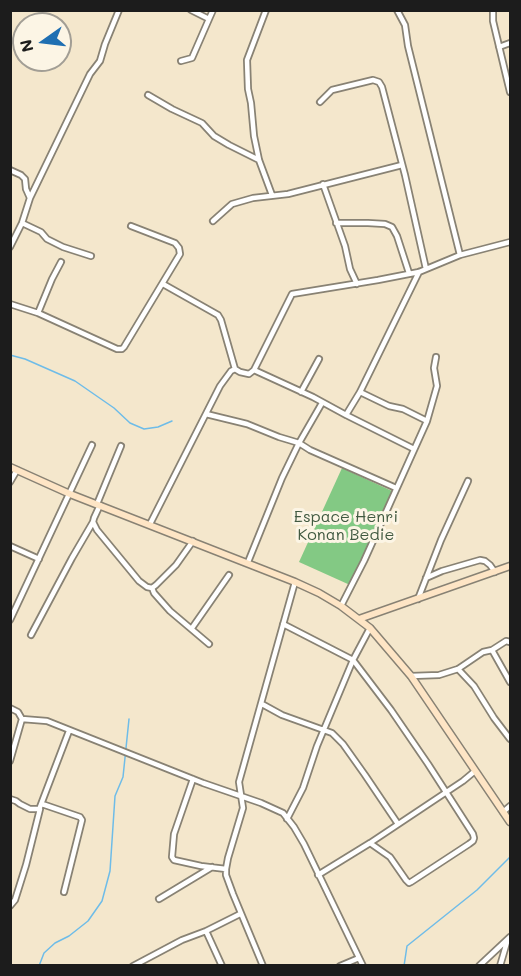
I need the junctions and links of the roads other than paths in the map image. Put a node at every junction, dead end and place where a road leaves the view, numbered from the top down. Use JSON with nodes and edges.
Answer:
{"nodes":[{"id":1,"x":119,"y":10,"type":"edge"},
{"id":2,"x":191,"y":10,"type":"edge"},
{"id":3,"x":213,"y":10,"type":"edge"},
{"id":4,"x":266,"y":10,"type":"edge"},
{"id":5,"x":397,"y":10,"type":"edge"},
{"id":6,"x":493,"y":10,"type":"edge"},
{"id":7,"x":209,"y":19,"type":"junction"},
{"id":8,"x":510,"y":42,"type":"edge"},
{"id":9,"x":499,"y":47,"type":"junction"},
{"id":10,"x":182,"y":61,"type":"dead end"},
{"id":11,"x":510,"y":92,"type":"edge"},
{"id":12,"x":148,"y":95,"type":"dead end"},
{"id":13,"x":320,"y":102,"type":"dead end"},
{"id":14,"x":259,"y":160,"type":"junction"},
{"id":15,"x":402,"y":165,"type":"junction"},
{"id":16,"x":10,"y":170,"type":"edge"},
{"id":17,"x":323,"y":184,"type":"junction"},
{"id":18,"x":272,"y":195,"type":"junction"},
{"id":19,"x":30,"y":198,"type":"junction"},
{"id":20,"x":213,"y":221,"type":"dead end"},
{"id":21,"x":22,"y":223,"type":"junction"},
{"id":22,"x":336,"y":223,"type":"junction"},
{"id":23,"x":131,"y":226,"type":"dead end"},
{"id":24,"x":12,"y":231,"type":"edge"},
{"id":25,"x":18,"y":232,"type":"junction"},
{"id":26,"x":510,"y":242,"type":"edge"},
{"id":27,"x":10,"y":247,"type":"edge"},
{"id":28,"x":460,"y":255,"type":"junction"},
{"id":29,"x":91,"y":256,"type":"dead end"},
{"id":30,"x":61,"y":262,"type":"dead end"},
{"id":31,"x":426,"y":268,"type":"junction"},
{"id":32,"x":419,"y":272,"type":"junction"},
{"id":33,"x":409,"y":273,"type":"junction"},
{"id":34,"x":163,"y":284,"type":"junction"},
{"id":35,"x":357,"y":284,"type":"junction"},
{"id":36,"x":10,"y":304,"type":"edge"},
{"id":37,"x":38,"y":313,"type":"junction"},
{"id":38,"x":436,"y":357,"type":"dead end"},
{"id":39,"x":319,"y":359,"type":"dead end"},
{"id":40,"x":235,"y":369,"type":"junction"},
{"id":41,"x":254,"y":370,"type":"junction"},
{"id":42,"x":302,"y":392,"type":"junction"},
{"id":43,"x":360,"y":392,"type":"junction"},
{"id":44,"x":322,"y":402,"type":"junction"},
{"id":45,"x":206,"y":414,"type":"junction"},
{"id":46,"x":346,"y":415,"type":"junction"},
{"id":47,"x":428,"y":421,"type":"junction"},
{"id":48,"x":299,"y":442,"type":"junction"},
{"id":49,"x":92,"y":446,"type":"dead end"},
{"id":50,"x":121,"y":446,"type":"dead end"},
{"id":51,"x":414,"y":449,"type":"junction"},
{"id":52,"x":14,"y":468,"type":"edge"},
{"id":53,"x":468,"y":481,"type":"dead end"},
{"id":54,"x":10,"y":482,"type":"edge"},
{"id":55,"x":396,"y":488,"type":"junction"},
{"id":56,"x":70,"y":494,"type":"junction"},
{"id":57,"x":98,"y":505,"type":"junction"},
{"id":58,"x":93,"y":522,"type":"junction"},
{"id":59,"x":150,"y":525,"type":"junction"},
{"id":60,"x":193,"y":542,"type":"junction"},
{"id":61,"x":10,"y":546,"type":"edge"},
{"id":62,"x":39,"y":559,"type":"junction"},
{"id":63,"x":248,"y":562,"type":"junction"},
{"id":64,"x":510,"y":566,"type":"edge"},
{"id":65,"x":495,"y":572,"type":"junction"},
{"id":66,"x":230,"y":575,"type":"dead end"},
{"id":67,"x":426,"y":578,"type":"junction"},
{"id":68,"x":295,"y":582,"type":"junction"},
{"id":69,"x":152,"y":588,"type":"junction"},
{"id":70,"x":418,"y":599,"type":"junction"},
{"id":71,"x":341,"y":606,"type":"junction"},
{"id":72,"x":12,"y":613,"type":"edge"},
{"id":73,"x":359,"y":619,"type":"junction"},
{"id":74,"x":10,"y":620,"type":"edge"},
{"id":75,"x":284,"y":624,"type":"junction"},
{"id":76,"x":192,"y":628,"type":"junction"},
{"id":77,"x":370,"y":628,"type":"junction"},
{"id":78,"x":32,"y":635,"type":"dead end"},
{"id":79,"x":510,"y":642,"type":"edge"},
{"id":80,"x":209,"y":644,"type":"dead end"},
{"id":81,"x":492,"y":650,"type":"junction"},
{"id":82,"x":353,"y":660,"type":"junction"},
{"id":83,"x":458,"y":669,"type":"junction"},
{"id":84,"x":411,"y":676,"type":"junction"},
{"id":85,"x":510,"y":682,"type":"edge"},
{"id":86,"x":262,"y":704,"type":"junction"},
{"id":87,"x":10,"y":708,"type":"edge"},
{"id":88,"x":22,"y":719,"type":"junction"},
{"id":89,"x":324,"y":730,"type":"junction"},
{"id":90,"x":69,"y":731,"type":"junction"},
{"id":91,"x":510,"y":739,"type":"edge"},
{"id":92,"x":10,"y":761,"type":"edge"},
{"id":93,"x":475,"y":771,"type":"junction"},
{"id":94,"x":194,"y":779,"type":"junction"},
{"id":95,"x":446,"y":792,"type":"junction"},
{"id":96,"x":242,"y":797,"type":"junction"},
{"id":97,"x":10,"y":800,"type":"edge"},
{"id":98,"x":510,"y":806,"type":"edge"},
{"id":99,"x":40,"y":807,"type":"junction"},
{"id":100,"x":503,"y":812,"type":"junction"},
{"id":101,"x":287,"y":819,"type":"junction"},
{"id":102,"x":510,"y":822,"type":"edge"},
{"id":103,"x":398,"y":824,"type":"junction"},
{"id":104,"x":370,"y":843,"type":"junction"},
{"id":105,"x":212,"y":867,"type":"junction"},
{"id":106,"x":226,"y":869,"type":"junction"},
{"id":107,"x":318,"y":875,"type":"junction"},
{"id":108,"x":64,"y":892,"type":"dead end"},
{"id":109,"x":159,"y":899,"type":"dead end"},
{"id":110,"x":10,"y":906,"type":"edge"},
{"id":111,"x":240,"y":914,"type":"junction"},
{"id":112,"x":206,"y":931,"type":"junction"},
{"id":113,"x":509,"y":939,"type":"edge"},
{"id":114,"x":359,"y":958,"type":"junction"},
{"id":115,"x":133,"y":966,"type":"edge"},
{"id":116,"x":222,"y":966,"type":"edge"},
{"id":117,"x":263,"y":966,"type":"edge"},
{"id":118,"x":340,"y":966,"type":"edge"},
{"id":119,"x":363,"y":966,"type":"edge"},
{"id":120,"x":479,"y":966,"type":"edge"},
{"id":121,"x":500,"y":966,"type":"edge"}],
"edges":[{"from":1,"to":19,"type":"street"},
{"from":2,"to":7,"type":"street"},
{"from":3,"to":7,"type":"street"},
{"from":4,"to":14,"type":"street"},
{"from":5,"to":28,"type":"street"},
{"from":6,"to":9,"type":"street"},
{"from":7,"to":10,"type":"street"},
{"from":8,"to":9,"type":"street"},
{"from":9,"to":11,"type":"street"},
{"from":12,"to":14,"type":"street"},
{"from":13,"to":15,"type":"street"},
{"from":14,"to":18,"type":"street"},
{"from":15,"to":17,"type":"street"},
{"from":15,"to":31,"type":"street"},
{"from":16,"to":19,"type":"street"},
{"from":17,"to":18,"type":"street"},
{"from":17,"to":22,"type":"street"},
{"from":18,"to":20,"type":"street"},
{"from":19,"to":21,"type":"street"},
{"from":21,"to":25,"type":"street"},
{"from":21,"to":29,"type":"street"},
{"from":22,"to":33,"type":"street"},
{"from":22,"to":35,"type":"street"},
{"from":23,"to":34,"type":"street"},
{"from":24,"to":25,"type":"street"},
{"from":25,"to":27,"type":"street"},
{"from":26,"to":28,"type":"street"},
{"from":28,"to":31,"type":"street"},
{"from":30,"to":37,"type":"street"},
{"from":31,"to":32,"type":"street"},
{"from":32,"to":33,"type":"street"},
{"from":32,"to":43,"type":"street"},
{"from":33,"to":35,"type":"street"},
{"from":34,"to":37,"type":"street"},
{"from":34,"to":40,"type":"street"},
{"from":35,"to":41,"type":"street"},
{"from":36,"to":37,"type":"street"},
{"from":38,"to":47,"type":"street"},
{"from":39,"to":42,"type":"street"},
{"from":40,"to":41,"type":"street"},
{"from":40,"to":45,"type":"street"},
{"from":41,"to":42,"type":"street"},
{"from":42,"to":44,"type":"street"},
{"from":43,"to":46,"type":"street"},
{"from":43,"to":47,"type":"street"},
{"from":44,"to":46,"type":"street"},
{"from":44,"to":48,"type":"street"},
{"from":45,"to":48,"type":"street"},
{"from":45,"to":59,"type":"street"},
{"from":46,"to":51,"type":"street"},
{"from":47,"to":51,"type":"street"},
{"from":48,"to":55,"type":"street"},
{"from":48,"to":63,"type":"street"},
{"from":49,"to":56,"type":"street"},
{"from":50,"to":57,"type":"street"},
{"from":51,"to":55,"type":"street"},
{"from":52,"to":54,"type":"street"},
{"from":52,"to":56,"type":"main road"},
{"from":53,"to":67,"type":"street"},
{"from":55,"to":71,"type":"street"},
{"from":56,"to":57,"type":"main road"},
{"from":56,"to":62,"type":"street"},
{"from":57,"to":58,"type":"street"},
{"from":57,"to":59,"type":"main road"},
{"from":58,"to":69,"type":"street"},
{"from":58,"to":78,"type":"street"},
{"from":59,"to":60,"type":"main road"},
{"from":60,"to":63,"type":"main road"},
{"from":60,"to":69,"type":"street"},
{"from":61,"to":62,"type":"street"},
{"from":62,"to":72,"type":"street"},
{"from":63,"to":68,"type":"main road"},
{"from":64,"to":65,"type":"main road"},
{"from":65,"to":67,"type":"street"},
{"from":65,"to":70,"type":"main road"},
{"from":66,"to":76,"type":"street"},
{"from":67,"to":70,"type":"street"},
{"from":68,"to":71,"type":"main road"},
{"from":68,"to":75,"type":"street"},
{"from":69,"to":76,"type":"street"},
{"from":70,"to":73,"type":"main road"},
{"from":71,"to":73,"type":"main road"},
{"from":72,"to":74,"type":"street"},
{"from":73,"to":77,"type":"main road"},
{"from":75,"to":82,"type":"street"},
{"from":75,"to":86,"type":"street"},
{"from":76,"to":80,"type":"street"},
{"from":77,"to":82,"type":"street"},
{"from":77,"to":84,"type":"main road"},
{"from":79,"to":81,"type":"street"},
{"from":81,"to":83,"type":"street"},
{"from":81,"to":85,"type":"street"},
{"from":82,"to":89,"type":"street"},
{"from":82,"to":95,"type":"street"},
{"from":83,"to":84,"type":"street"},
{"from":83,"to":91,"type":"street"},
{"from":84,"to":93,"type":"main road"},
{"from":86,"to":89,"type":"street"},
{"from":86,"to":96,"type":"street"},
{"from":87,"to":88,"type":"street"},
{"from":88,"to":90,"type":"street"},
{"from":88,"to":92,"type":"street"},
{"from":89,"to":101,"type":"street"},
{"from":89,"to":103,"type":"street"},
{"from":90,"to":94,"type":"street"},
{"from":90,"to":99,"type":"street"},
{"from":93,"to":95,"type":"street"},
{"from":93,"to":100,"type":"main road"},
{"from":94,"to":96,"type":"street"},
{"from":94,"to":105,"type":"street"},
{"from":95,"to":103,"type":"street"},
{"from":95,"to":104,"type":"street"},
{"from":96,"to":101,"type":"street"},
{"from":96,"to":106,"type":"street"},
{"from":97,"to":99,"type":"street"},
{"from":98,"to":100,"type":"street"},
{"from":99,"to":108,"type":"street"},
{"from":99,"to":110,"type":"street"},
{"from":100,"to":102,"type":"main road"},
{"from":101,"to":107,"type":"street"},
{"from":103,"to":104,"type":"street"},
{"from":104,"to":107,"type":"street"},
{"from":105,"to":106,"type":"street"},
{"from":105,"to":109,"type":"street"},
{"from":106,"to":111,"type":"street"},
{"from":107,"to":114,"type":"street"},
{"from":111,"to":112,"type":"street"},
{"from":111,"to":117,"type":"street"},
{"from":112,"to":115,"type":"street"},
{"from":112,"to":116,"type":"street"},
{"from":113,"to":120,"type":"street"},
{"from":113,"to":121,"type":"street"},
{"from":114,"to":118,"type":"street"},
{"from":114,"to":119,"type":"street"}]}
